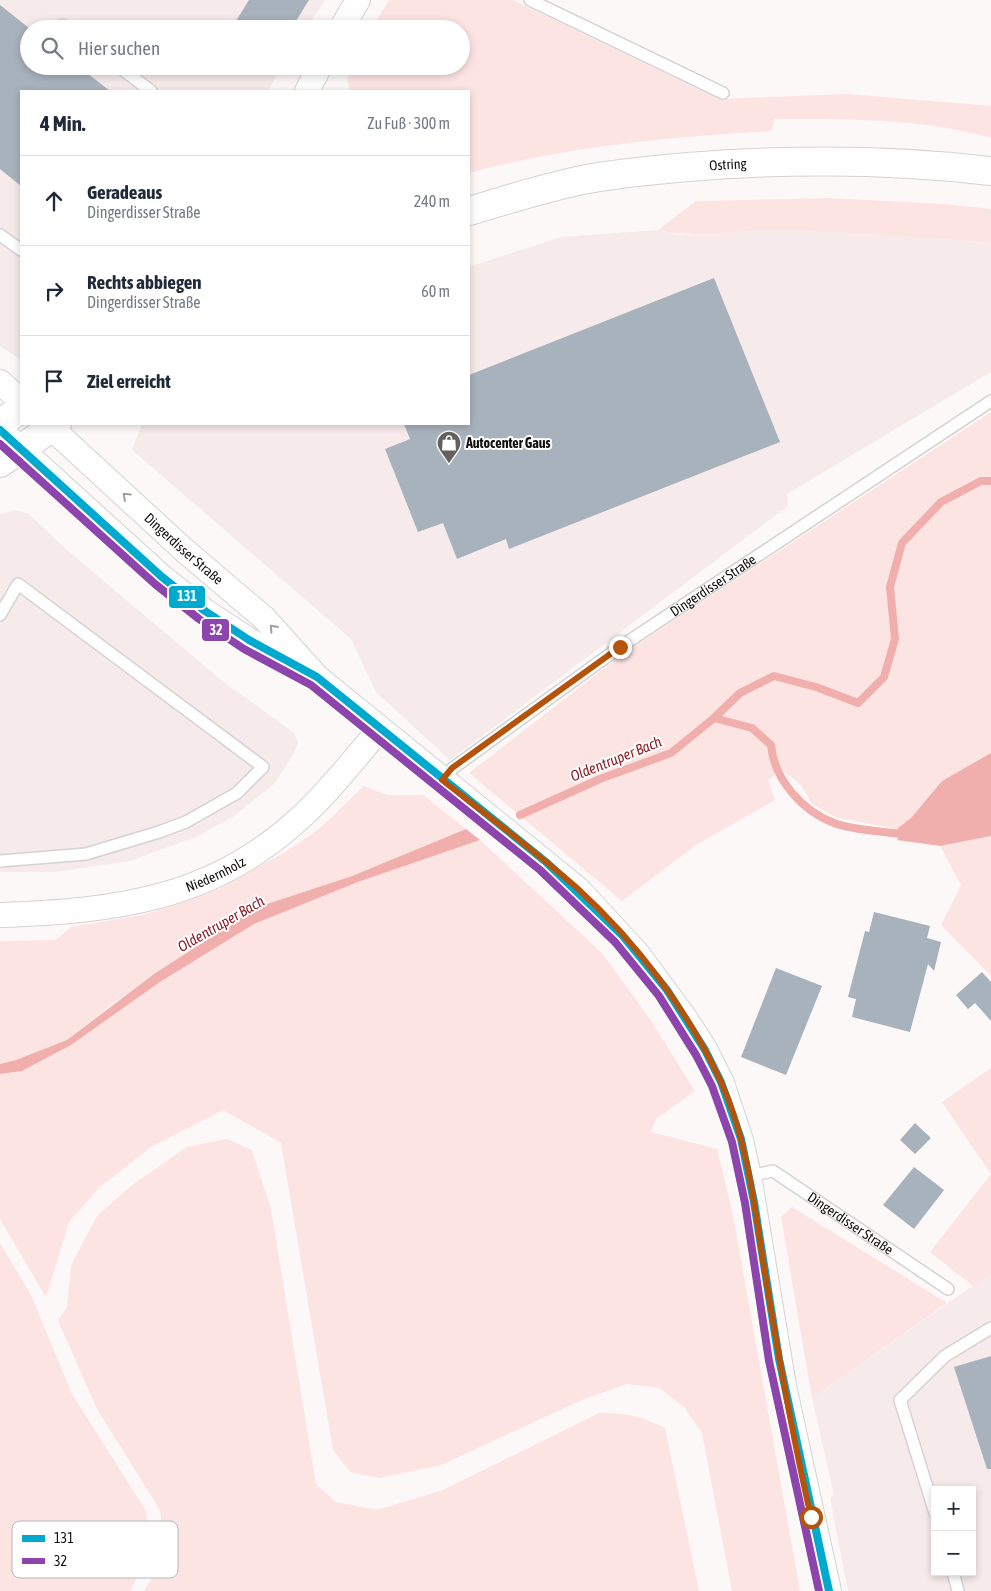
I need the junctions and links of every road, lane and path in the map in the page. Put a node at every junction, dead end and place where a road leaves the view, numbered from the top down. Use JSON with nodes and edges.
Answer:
{"nodes":[{"id":1,"x":358,"y":0,"type":"edge"},
{"id":2,"x":530,"y":0,"type":"edge"},
{"id":3,"x":346,"y":20,"type":"edge"},
{"id":4,"x":130,"y":75,"type":"edge"},
{"id":5,"x":150,"y":90,"type":"edge"},
{"id":6,"x":723,"y":93,"type":"dead end"},
{"id":7,"x":991,"y":171,"type":"edge"},
{"id":8,"x":470,"y":211,"type":"edge"},
{"id":9,"x":0,"y":234,"type":"edge"},
{"id":10,"x":20,"y":249,"type":"edge"},
{"id":11,"x":0,"y":382,"type":"edge"},
{"id":12,"x":20,"y":400,"type":"edge"},
{"id":13,"x":991,"y":401,"type":"edge"},
{"id":14,"x":20,"y":410,"type":"edge"},
{"id":15,"x":0,"y":423,"type":"edge"},
{"id":16,"x":52,"y":425,"type":"edge"},
{"id":17,"x":0,"y":430,"type":"edge"},
{"id":18,"x":10,"y":456,"type":"edge"},
{"id":19,"x":0,"y":615,"type":"edge"},
{"id":20,"x":317,"y":677,"type":"junction"},
{"id":21,"x":380,"y":729,"type":"junction"},
{"id":22,"x":442,"y":780,"type":"junction"},
{"id":23,"x":0,"y":861,"type":"edge"},
{"id":24,"x":0,"y":915,"type":"edge"},
{"id":25,"x":749,"y":1176,"type":"junction"},
{"id":26,"x":948,"y":1289,"type":"dead end"},
{"id":27,"x":991,"y":1328,"type":"edge"},
{"id":28,"x":931,"y":1500,"type":"edge"},
{"id":29,"x":954,"y":1576,"type":"edge"},
{"id":30,"x":828,"y":1591,"type":"edge"},
{"id":31,"x":958,"y":1591,"type":"edge"}],
"edges":[{"from":1,"to":3,"type":"street"},
{"from":2,"to":6,"type":"lane"},
{"from":4,"to":5,"type":"lane"},
{"from":7,"to":8,"type":"main road","name":"Ostring"},
{"from":9,"to":10,"type":"lane"},
{"from":11,"to":12,"type":"street"},
{"from":13,"to":22,"type":"lane","name":"Dingerdisser Straße"},
{"from":14,"to":15,"type":"main road"},
{"from":16,"to":18,"type":"main road"},
{"from":20,"to":16,"type":"street","name":"Dingerdisser Straße","one_way":true},
{"from":17,"to":18,"type":"street","name":"Dingerdisser Straße"},
{"from":18,"to":20,"type":"street","name":"Dingerdisser Straße"},
{"from":19,"to":23,"type":"lane"},
{"from":20,"to":21,"type":"street","name":"Dingerdisser Straße"},
{"from":21,"to":22,"type":"street","name":"Dingerdisser Straße"},
{"from":21,"to":24,"type":"street","name":"Niedernholz"},
{"from":22,"to":25,"type":"street","name":"Dingerdisser Straße"},
{"from":25,"to":26,"type":"lane","name":"Dingerdisser Straße"},
{"from":25,"to":30,"type":"street","name":"Dingerdisser Straße"},
{"from":27,"to":28,"type":"lane"},
{"from":29,"to":31,"type":"lane"}]}
